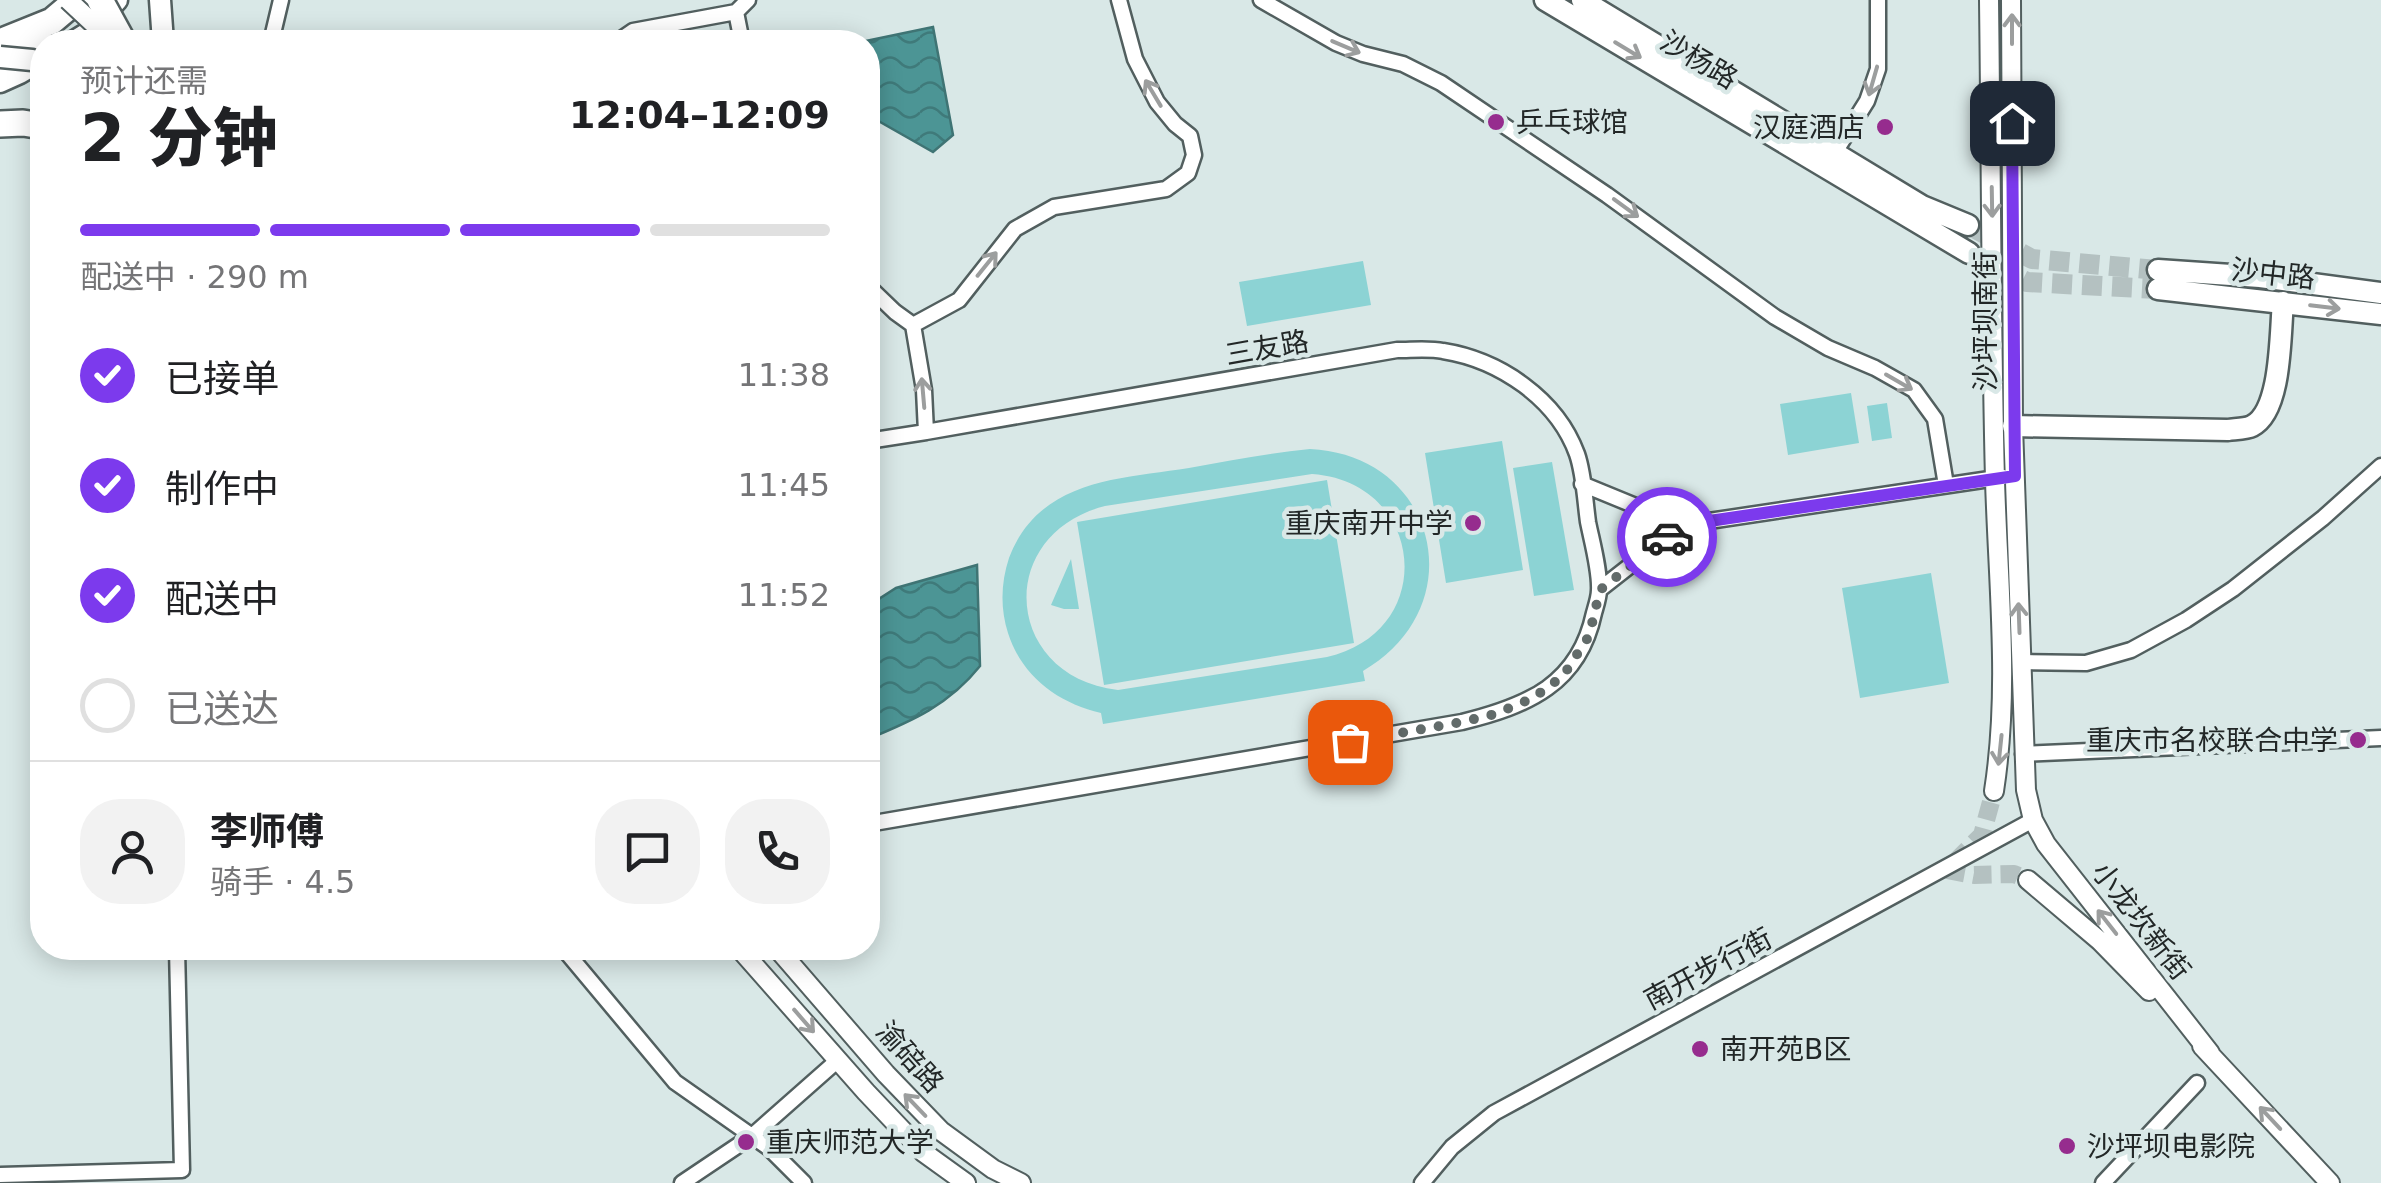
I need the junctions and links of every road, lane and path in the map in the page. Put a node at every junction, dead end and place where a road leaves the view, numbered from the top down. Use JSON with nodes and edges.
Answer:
{"nodes":[{"id":1,"x":53,"y":0,"type":"edge"},
{"id":2,"x":68,"y":0,"type":"edge"},
{"id":3,"x":77,"y":0,"type":"edge"},
{"id":4,"x":98,"y":0,"type":"edge"},
{"id":5,"x":117,"y":0,"type":"edge"},
{"id":6,"x":160,"y":0,"type":"edge"},
{"id":7,"x":281,"y":0,"type":"edge"},
{"id":8,"x":748,"y":0,"type":"edge"},
{"id":9,"x":1119,"y":0,"type":"edge"},
{"id":10,"x":1261,"y":0,"type":"edge"},
{"id":11,"x":1545,"y":0,"type":"edge"},
{"id":12,"x":1582,"y":0,"type":"edge"},
{"id":13,"x":1878,"y":0,"type":"edge"},
{"id":14,"x":1989,"y":0,"type":"edge"},
{"id":15,"x":2011,"y":0,"type":"edge"},
{"id":16,"x":736,"y":12,"type":"junction"},
{"id":17,"x":32,"y":30,"type":"edge"},
{"id":18,"x":67,"y":30,"type":"edge"},
{"id":19,"x":90,"y":30,"type":"edge"},
{"id":20,"x":100,"y":30,"type":"edge"},
{"id":21,"x":116,"y":30,"type":"edge"},
{"id":22,"x":162,"y":30,"type":"edge"},
{"id":23,"x":274,"y":30,"type":"edge"},
{"id":24,"x":638,"y":30,"type":"edge"},
{"id":25,"x":740,"y":30,"type":"edge"},
{"id":26,"x":30,"y":31,"type":"edge"},
{"id":27,"x":2,"y":44,"type":"edge"},
{"id":28,"x":30,"y":52,"type":"edge"},
{"id":29,"x":30,"y":59,"type":"edge"},
{"id":30,"x":30,"y":69,"type":"edge"},
{"id":31,"x":0,"y":82,"type":"edge"},
{"id":32,"x":0,"y":111,"type":"edge"},
{"id":33,"x":30,"y":116,"type":"edge"},
{"id":34,"x":0,"y":124,"type":"edge"},
{"id":35,"x":30,"y":124,"type":"edge"},
{"id":36,"x":1830,"y":160,"type":"junction"},
{"id":37,"x":1968,"y":225,"type":"tunnel mouth"},
{"id":38,"x":1969,"y":253,"type":"tunnel mouth"},
{"id":39,"x":2381,"y":293,"type":"edge"},
{"id":40,"x":880,"y":298,"type":"edge"},
{"id":41,"x":2284,"y":302,"type":"junction"},
{"id":42,"x":2381,"y":314,"type":"edge"},
{"id":43,"x":913,"y":325,"type":"junction"},
{"id":44,"x":2013,"y":426,"type":"junction"},
{"id":45,"x":926,"y":432,"type":"junction"},
{"id":46,"x":880,"y":439,"type":"edge"},
{"id":47,"x":2381,"y":466,"type":"edge"},
{"id":48,"x":2015,"y":476,"type":"junction"},
{"id":49,"x":1995,"y":478,"type":"junction"},
{"id":50,"x":1582,"y":484,"type":"junction"},
{"id":51,"x":1946,"y":486,"type":"junction"},
{"id":52,"x":1682,"y":525,"type":"junction"},
{"id":53,"x":1600,"y":590,"type":"junction"},
{"id":54,"x":2021,"y":662,"type":"junction"},
{"id":55,"x":2381,"y":738,"type":"edge"},
{"id":56,"x":2023,"y":754,"type":"junction"},
{"id":57,"x":1994,"y":792,"type":"tunnel mouth"},
{"id":58,"x":2034,"y":820,"type":"junction"},
{"id":59,"x":880,"y":822,"type":"edge"},
{"id":60,"x":2028,"y":880,"type":"tunnel mouth"},
{"id":61,"x":177,"y":960,"type":"edge"},
{"id":62,"x":573,"y":960,"type":"edge"},
{"id":63,"x":750,"y":960,"type":"edge"},
{"id":64,"x":788,"y":960,"type":"edge"},
{"id":65,"x":2210,"y":1054,"type":"junction"},
{"id":66,"x":838,"y":1060,"type":"junction"},
{"id":67,"x":2197,"y":1083,"type":"dead end"},
{"id":68,"x":752,"y":1136,"type":"junction"},
{"id":69,"x":0,"y":1175,"type":"edge"},
{"id":70,"x":682,"y":1183,"type":"edge"},
{"id":71,"x":804,"y":1183,"type":"edge"},
{"id":72,"x":966,"y":1183,"type":"edge"},
{"id":73,"x":1021,"y":1183,"type":"edge"},
{"id":74,"x":1422,"y":1183,"type":"edge"},
{"id":75,"x":2103,"y":1183,"type":"edge"},
{"id":76,"x":2330,"y":1183,"type":"edge"}],
"edges":[{"from":1,"to":27,"type":"highway"},
{"from":2,"to":20,"type":"main road","bridge":true},
{"from":3,"to":17,"type":"highway"},
{"from":4,"to":18,"type":"highway"},
{"from":4,"to":21,"type":"highway","bridge":true},
{"from":5,"to":19,"type":"main road"},
{"from":6,"to":22,"type":"main road"},
{"from":7,"to":23,"type":"street"},
{"from":8,"to":16,"type":"street"},
{"from":43,"to":9,"type":"street","one_way":true},
{"from":10,"to":51,"type":"street","one_way":true},
{"from":11,"to":36,"type":"main road","name":"沙杨路","one_way":true},
{"from":12,"to":36,"type":"main road","name":"沙杨路"},
{"from":13,"to":36,"type":"street","one_way":true},
{"from":14,"to":49,"type":"main road","name":"沙坪坝南街","one_way":true},
{"from":44,"to":15,"type":"main road","name":"沙坪坝南街","one_way":true},
{"from":16,"to":24,"type":"street"},
{"from":16,"to":25,"type":"street"},
{"from":26,"to":27,"type":"highway"},
{"from":27,"to":28,"type":"highway"},
{"from":27,"to":29,"type":"main road","bridge":true},
{"from":30,"to":31,"type":"main road"},
{"from":32,"to":33,"type":"main road"},
{"from":34,"to":35,"type":"highway"},
{"from":36,"to":37,"type":"main road"},
{"from":36,"to":38,"type":"main road"},
{"from":39,"to":41,"type":"main road","name":"沙中路"},
{"from":40,"to":43,"type":"street"},
{"from":41,"to":42,"type":"main road","name":"沙中路","one_way":true},
{"from":41,"to":44,"type":"main road"},
{"from":45,"to":43,"type":"street","one_way":true},
{"from":44,"to":48,"type":"main road","name":"沙坪坝南街"},
{"from":45,"to":46,"type":"street","name":"三友路"},
{"from":45,"to":50,"type":"street","name":"三友路"},
{"from":47,"to":54,"type":"street"},
{"from":48,"to":49,"type":"street"},
{"from":54,"to":48,"type":"main road","name":"沙坪坝南街","one_way":true},
{"from":49,"to":51,"type":"street"},
{"from":49,"to":57,"type":"main road","name":"沙坪坝南街","one_way":true},
{"from":50,"to":52,"type":"street"},
{"from":50,"to":53,"type":"street"},
{"from":51,"to":52,"type":"street"},
{"from":52,"to":53,"type":"street"},
{"from":53,"to":59,"type":"street"},
{"from":54,"to":56,"type":"main road","name":"沙坪坝南街"},
{"from":55,"to":56,"type":"street"},
{"from":56,"to":58,"type":"main road","name":"沙坪坝南街"},
{"from":65,"to":58,"type":"main road","name":"小龙坎新街","one_way":true},
{"from":58,"to":74,"type":"street","name":"南开步行街"},
{"from":60,"to":65,"type":"main road","name":"小龙坎新街"},
{"from":61,"to":69,"type":"street"},
{"from":62,"to":68,"type":"street"},
{"from":63,"to":66,"type":"main road","name":"渝碚路","one_way":true},
{"from":73,"to":64,"type":"main road","name":"渝碚路","one_way":true},
{"from":76,"to":65,"type":"main road","name":"小龙坎新街","one_way":true},
{"from":66,"to":68,"type":"street"},
{"from":66,"to":72,"type":"main road","name":"渝碚路"},
{"from":67,"to":75,"type":"street"},
{"from":68,"to":70,"type":"street"},
{"from":68,"to":71,"type":"street"}]}
